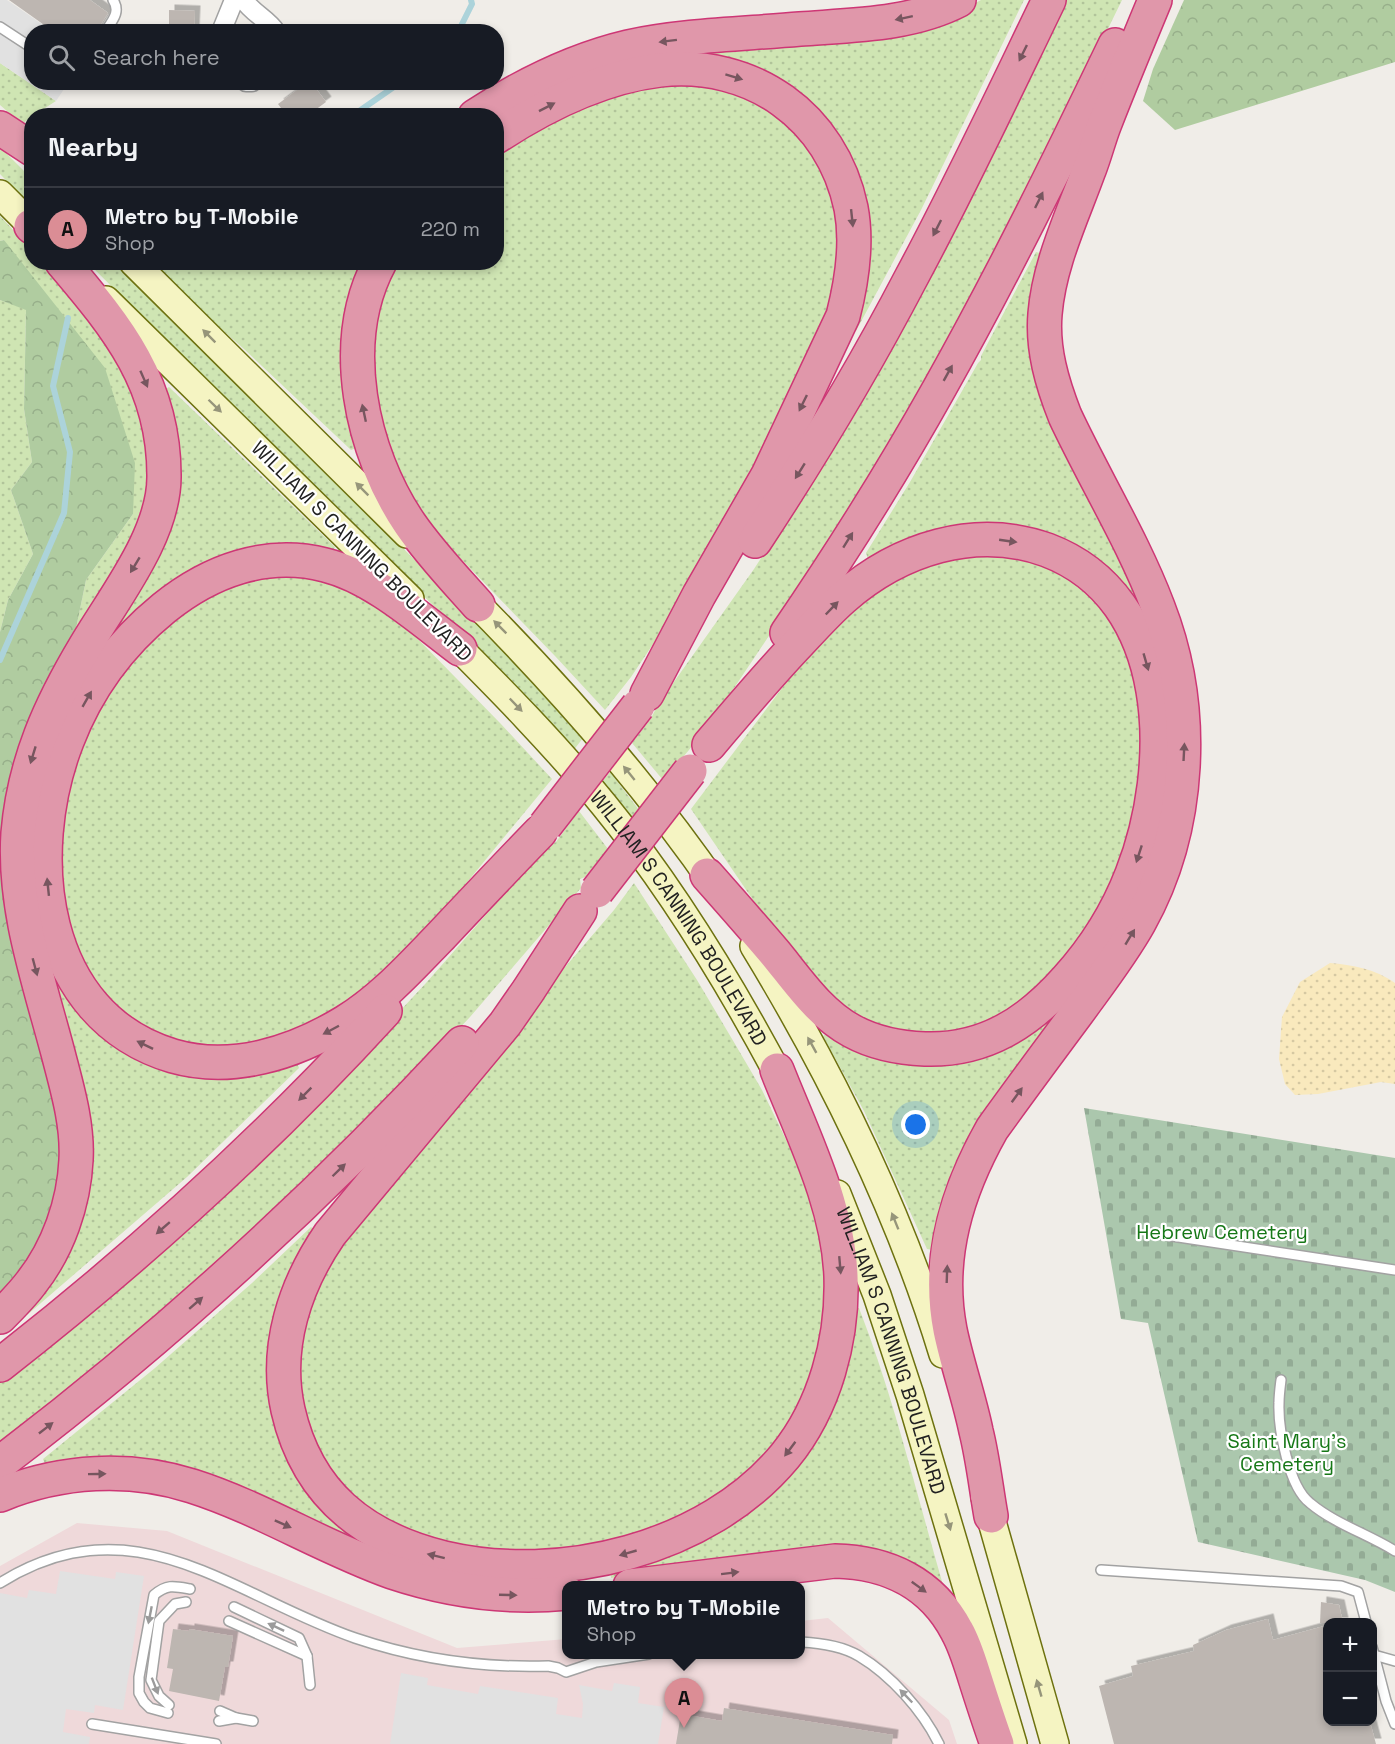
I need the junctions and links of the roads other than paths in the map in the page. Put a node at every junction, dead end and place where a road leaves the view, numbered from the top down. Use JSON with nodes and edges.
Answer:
{"nodes":[{"id":1,"x":113,"y":0,"type":"edge"},
{"id":2,"x":234,"y":0,"type":"edge"},
{"id":3,"x":244,"y":0,"type":"edge"},
{"id":4,"x":960,"y":0,"type":"edge"},
{"id":5,"x":1049,"y":0,"type":"edge"},
{"id":6,"x":1138,"y":0,"type":"edge"},
{"id":7,"x":1155,"y":0,"type":"edge"},
{"id":8,"x":110,"y":24,"type":"edge"},
{"id":9,"x":224,"y":24,"type":"edge"},
{"id":10,"x":269,"y":24,"type":"edge"},
{"id":11,"x":0,"y":27,"type":"edge"},
{"id":12,"x":24,"y":43,"type":"edge"},
{"id":13,"x":488,"y":108,"type":"edge"},
{"id":14,"x":0,"y":128,"type":"edge"},
{"id":15,"x":504,"y":132,"type":"edge"},
{"id":16,"x":0,"y":133,"type":"edge"},
{"id":17,"x":24,"y":144,"type":"edge"},
{"id":18,"x":24,"y":156,"type":"edge"},
{"id":19,"x":0,"y":194,"type":"edge"},
{"id":20,"x":24,"y":219,"type":"edge"},
{"id":21,"x":69,"y":270,"type":"edge"},
{"id":22,"x":76,"y":270,"type":"edge"},
{"id":23,"x":141,"y":270,"type":"edge"},
{"id":24,"x":376,"y":270,"type":"edge"},
{"id":25,"x":478,"y":604,"type":"junction"},
{"id":26,"x":460,"y":649,"type":"junction"},
{"id":27,"x":643,"y":700,"type":"junction"},
{"id":28,"x":709,"y":745,"type":"junction"},
{"id":29,"x":542,"y":829,"type":"junction"},
{"id":30,"x":707,"y":875,"type":"junction"},
{"id":31,"x":588,"y":901,"type":"junction"},
{"id":32,"x":777,"y":1070,"type":"junction"},
{"id":33,"x":1152,"y":1233,"type":"dead end"},
{"id":34,"x":1395,"y":1270,"type":"edge"},
{"id":35,"x":0,"y":1317,"type":"edge"},
{"id":36,"x":0,"y":1365,"type":"edge"},
{"id":37,"x":1281,"y":1380,"type":"dead end"},
{"id":38,"x":0,"y":1463,"type":"edge"},
{"id":39,"x":0,"y":1495,"type":"edge"},
{"id":40,"x":991,"y":1516,"type":"junction"},
{"id":41,"x":1395,"y":1551,"type":"edge"},
{"id":42,"x":1101,"y":1570,"type":"dead end"},
{"id":43,"x":671,"y":1581,"type":"edge"},
{"id":44,"x":0,"y":1583,"type":"edge"},
{"id":45,"x":190,"y":1589,"type":"dead end"},
{"id":46,"x":562,"y":1593,"type":"edge"},
{"id":47,"x":186,"y":1602,"type":"dead end"},
{"id":48,"x":234,"y":1608,"type":"dead end"},
{"id":49,"x":1365,"y":1618,"type":"edge"},
{"id":50,"x":229,"y":1621,"type":"dead end"},
{"id":51,"x":805,"y":1643,"type":"edge"},
{"id":52,"x":1377,"y":1653,"type":"edge"},
{"id":53,"x":307,"y":1656,"type":"junction"},
{"id":54,"x":616,"y":1659,"type":"edge"},
{"id":55,"x":1395,"y":1661,"type":"edge"},
{"id":56,"x":1377,"y":1666,"type":"edge"},
{"id":57,"x":310,"y":1685,"type":"dead end"},
{"id":58,"x":219,"y":1716,"type":"dead end"},
{"id":59,"x":253,"y":1721,"type":"dead end"},
{"id":60,"x":92,"y":1724,"type":"dead end"},
{"id":61,"x":1395,"y":1724,"type":"edge"},
{"id":62,"x":932,"y":1730,"type":"junction"},
{"id":63,"x":216,"y":1744,"type":"edge"},
{"id":64,"x":934,"y":1744,"type":"edge"},
{"id":65,"x":939,"y":1744,"type":"edge"},
{"id":66,"x":997,"y":1744,"type":"edge"},
{"id":67,"x":1013,"y":1744,"type":"edge"},
{"id":68,"x":1055,"y":1744,"type":"edge"}],
"edges":[{"from":1,"to":8,"type":"lane"},
{"from":2,"to":9,"type":"street"},
{"from":3,"to":10,"type":"street"},
{"from":4,"to":13,"type":"highway","one_way":true},
{"from":5,"to":27,"type":"highway","one_way":true},
{"from":28,"to":6,"type":"highway","one_way":true},
{"from":40,"to":7,"type":"highway","one_way":true},
{"from":11,"to":12,"type":"lane"},
{"from":14,"to":17,"type":"highway"},
{"from":15,"to":27,"type":"highway","one_way":true},
{"from":16,"to":18,"type":"main road"},
{"from":19,"to":20,"type":"main road"},
{"from":21,"to":35,"type":"highway","one_way":true},
{"from":22,"to":26,"type":"main road","name":"WILLIAM S CANNING BOULEVARD","one_way":true},
{"from":25,"to":23,"type":"main road","name":"WILLIAM S CANNING BOULEVARD","one_way":true},
{"from":25,"to":24,"type":"highway","one_way":true},
{"from":30,"to":25,"type":"main road","name":"WILLIAM S CANNING BOULEVARD","one_way":true},
{"from":29,"to":26,"type":"highway","one_way":true},
{"from":26,"to":32,"type":"main road","name":"WILLIAM S CANNING BOULEVARD","one_way":true},
{"from":27,"to":29,"type":"highway","bridge":true},
{"from":28,"to":30,"type":"highway","one_way":true},
{"from":28,"to":31,"type":"highway","bridge":true},
{"from":29,"to":36,"type":"highway","one_way":true},
{"from":40,"to":30,"type":"main road","name":"WILLIAM S CANNING BOULEVARD","one_way":true},
{"from":32,"to":31,"type":"highway","one_way":true},
{"from":38,"to":31,"type":"highway","one_way":true},
{"from":32,"to":67,"type":"main road","name":"WILLIAM S CANNING BOULEVARD","one_way":true},
{"from":33,"to":34,"type":"lane"},
{"from":37,"to":41,"type":"lane"},
{"from":39,"to":46,"type":"highway","one_way":true},
{"from":68,"to":40,"type":"main road","name":"WILLIAM S CANNING BOULEVARD","one_way":true},
{"from":42,"to":49,"type":"lane"},
{"from":43,"to":66,"type":"highway","one_way":true},
{"from":44,"to":54,"type":"lane"},
{"from":45,"to":47,"type":"lane"},
{"from":53,"to":48,"type":"lane","one_way":true},
{"from":50,"to":53,"type":"lane"},
{"from":62,"to":51,"type":"lane","one_way":true},
{"from":52,"to":55,"type":"lane"},
{"from":53,"to":57,"type":"lane"},
{"from":56,"to":61,"type":"lane"},
{"from":58,"to":59,"type":"lane"},
{"from":60,"to":63,"type":"lane"},
{"from":62,"to":64,"type":"lane"},
{"from":62,"to":65,"type":"lane"}]}
